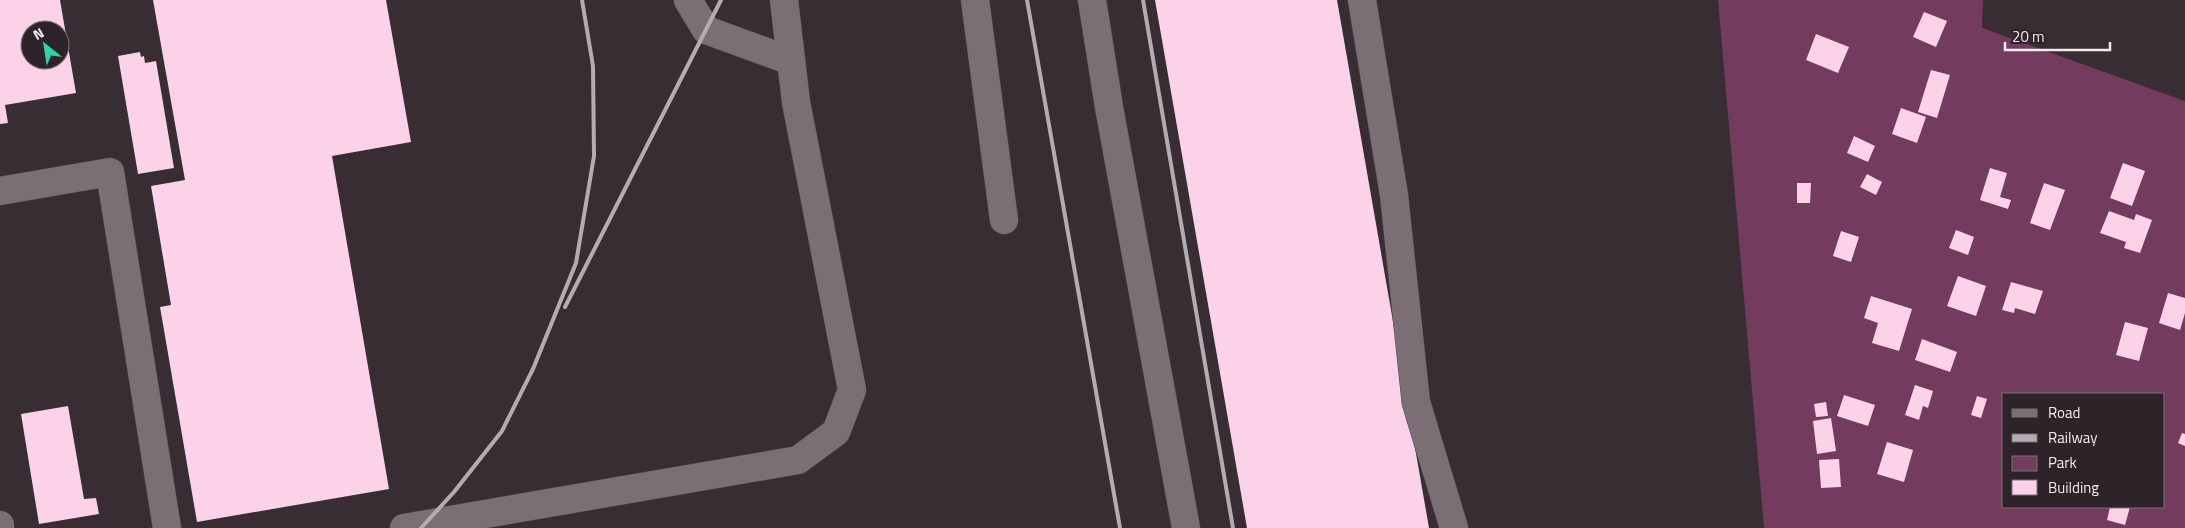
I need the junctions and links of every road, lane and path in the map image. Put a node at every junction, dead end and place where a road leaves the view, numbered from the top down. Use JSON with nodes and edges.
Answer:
{"nodes":[{"id":1,"x":688,"y":0,"type":"edge"},
{"id":2,"x":784,"y":0,"type":"edge"},
{"id":3,"x":975,"y":0,"type":"edge"},
{"id":4,"x":1092,"y":0,"type":"edge"},
{"id":5,"x":1362,"y":0,"type":"edge"},
{"id":6,"x":791,"y":61,"type":"junction"},
{"id":7,"x":0,"y":191,"type":"edge"},
{"id":8,"x":1004,"y":220,"type":"dead end"},
{"id":9,"x":167,"y":528,"type":"edge"},
{"id":10,"x":404,"y":528,"type":"edge"},
{"id":11,"x":1186,"y":528,"type":"edge"},
{"id":12,"x":1454,"y":528,"type":"edge"}],
"edges":[{"from":1,"to":6,"type":"lane"},
{"from":2,"to":6,"type":"lane"},
{"from":3,"to":8,"type":"lane"},
{"from":4,"to":11,"type":"lane"},
{"from":5,"to":12,"type":"lane"},
{"from":6,"to":10,"type":"lane"},
{"from":7,"to":9,"type":"lane"}]}
